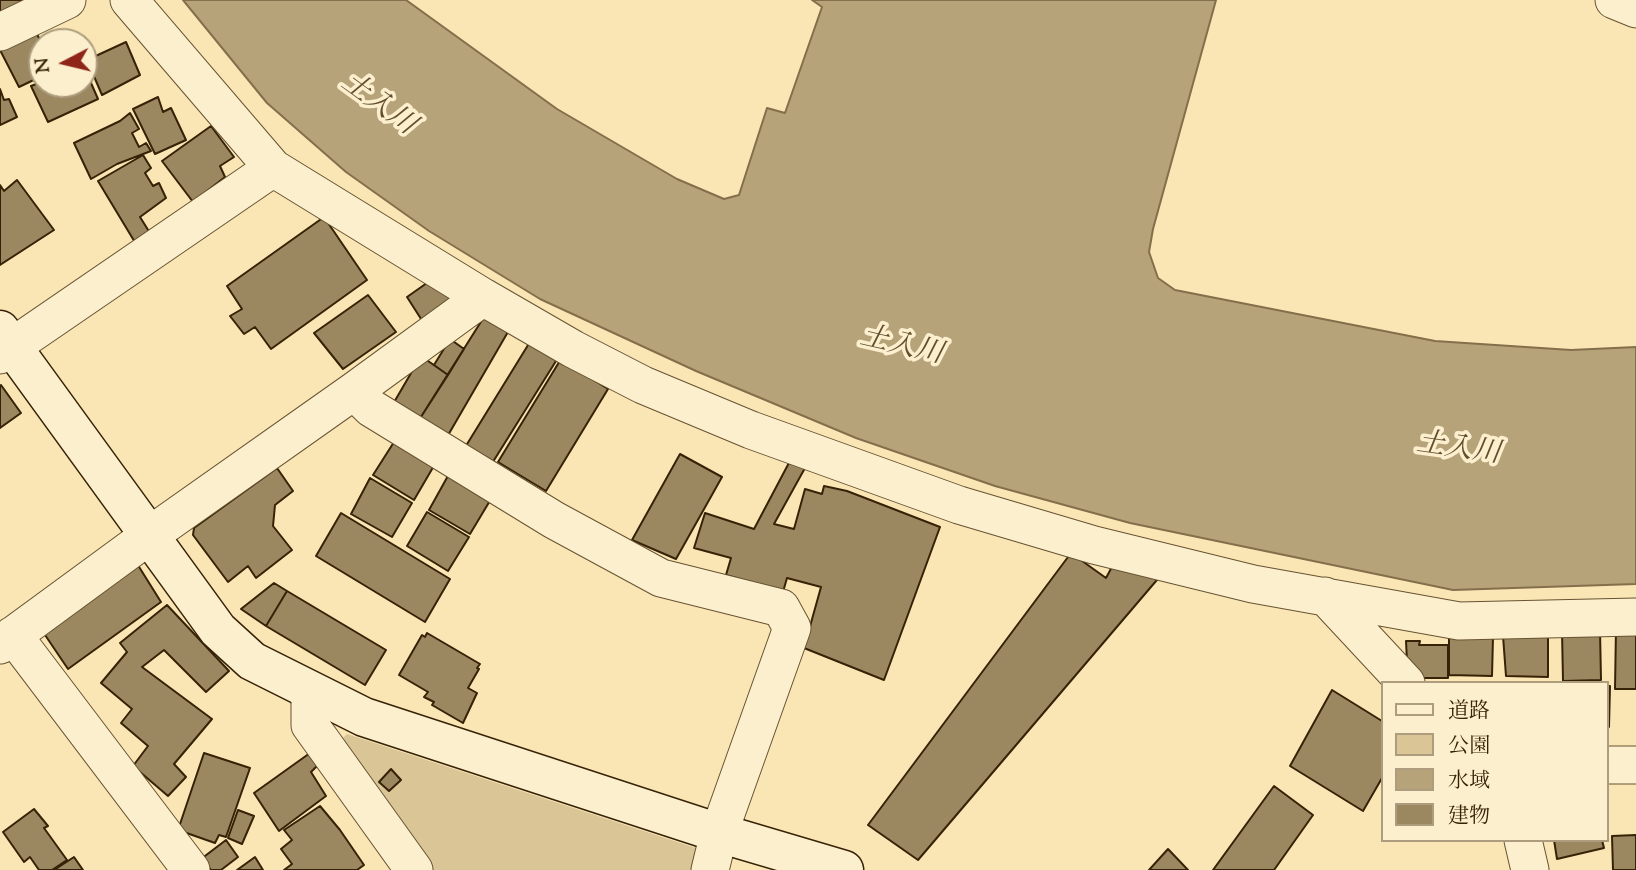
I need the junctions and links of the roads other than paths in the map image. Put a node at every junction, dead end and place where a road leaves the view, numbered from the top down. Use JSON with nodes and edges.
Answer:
{"nodes":[{"id":1,"x":67,"y":0,"type":"edge"},
{"id":2,"x":129,"y":0,"type":"edge"},
{"id":3,"x":1614,"y":0,"type":"edge"},
{"id":4,"x":1636,"y":9,"type":"edge"},
{"id":5,"x":0,"y":32,"type":"edge"},
{"id":6,"x":273,"y":168,"type":"junction"},
{"id":7,"x":483,"y":297,"type":"junction"},
{"id":8,"x":4,"y":344,"type":"edge"},
{"id":9,"x":354,"y":391,"type":"junction"},
{"id":10,"x":150,"y":535,"type":"junction"},
{"id":11,"x":1325,"y":596,"type":"junction"},
{"id":12,"x":1636,"y":617,"type":"edge"},
{"id":13,"x":7,"y":640,"type":"edge"},
{"id":14,"x":1404,"y":681,"type":"edge"},
{"id":15,"x":310,"y":690,"type":"junction"},
{"id":16,"x":1608,"y":765,"type":"edge"},
{"id":17,"x":1636,"y":765,"type":"edge"},
{"id":18,"x":719,"y":833,"type":"junction"},
{"id":19,"x":1523,"y":842,"type":"edge"},
{"id":20,"x":191,"y":870,"type":"edge"},
{"id":21,"x":414,"y":870,"type":"edge"},
{"id":22,"x":710,"y":870,"type":"edge"},
{"id":23,"x":844,"y":870,"type":"edge"},
{"id":24,"x":1530,"y":870,"type":"edge"}],
"edges":[{"from":1,"to":5,"type":"street"},
{"from":2,"to":6,"type":"street"},
{"from":3,"to":4,"type":"street"},
{"from":6,"to":7,"type":"street"},
{"from":6,"to":8,"type":"street"},
{"from":7,"to":9,"type":"street"},
{"from":7,"to":11,"type":"street"},
{"from":8,"to":10,"type":"street"},
{"from":9,"to":10,"type":"street"},
{"from":9,"to":18,"type":"street"},
{"from":10,"to":13,"type":"street"},
{"from":10,"to":15,"type":"street"},
{"from":11,"to":12,"type":"street"},
{"from":11,"to":14,"type":"street"},
{"from":13,"to":20,"type":"street"},
{"from":15,"to":18,"type":"street"},
{"from":15,"to":21,"type":"street"},
{"from":16,"to":17,"type":"street"},
{"from":18,"to":22,"type":"street"},
{"from":18,"to":23,"type":"street"},
{"from":19,"to":24,"type":"street"}]}
